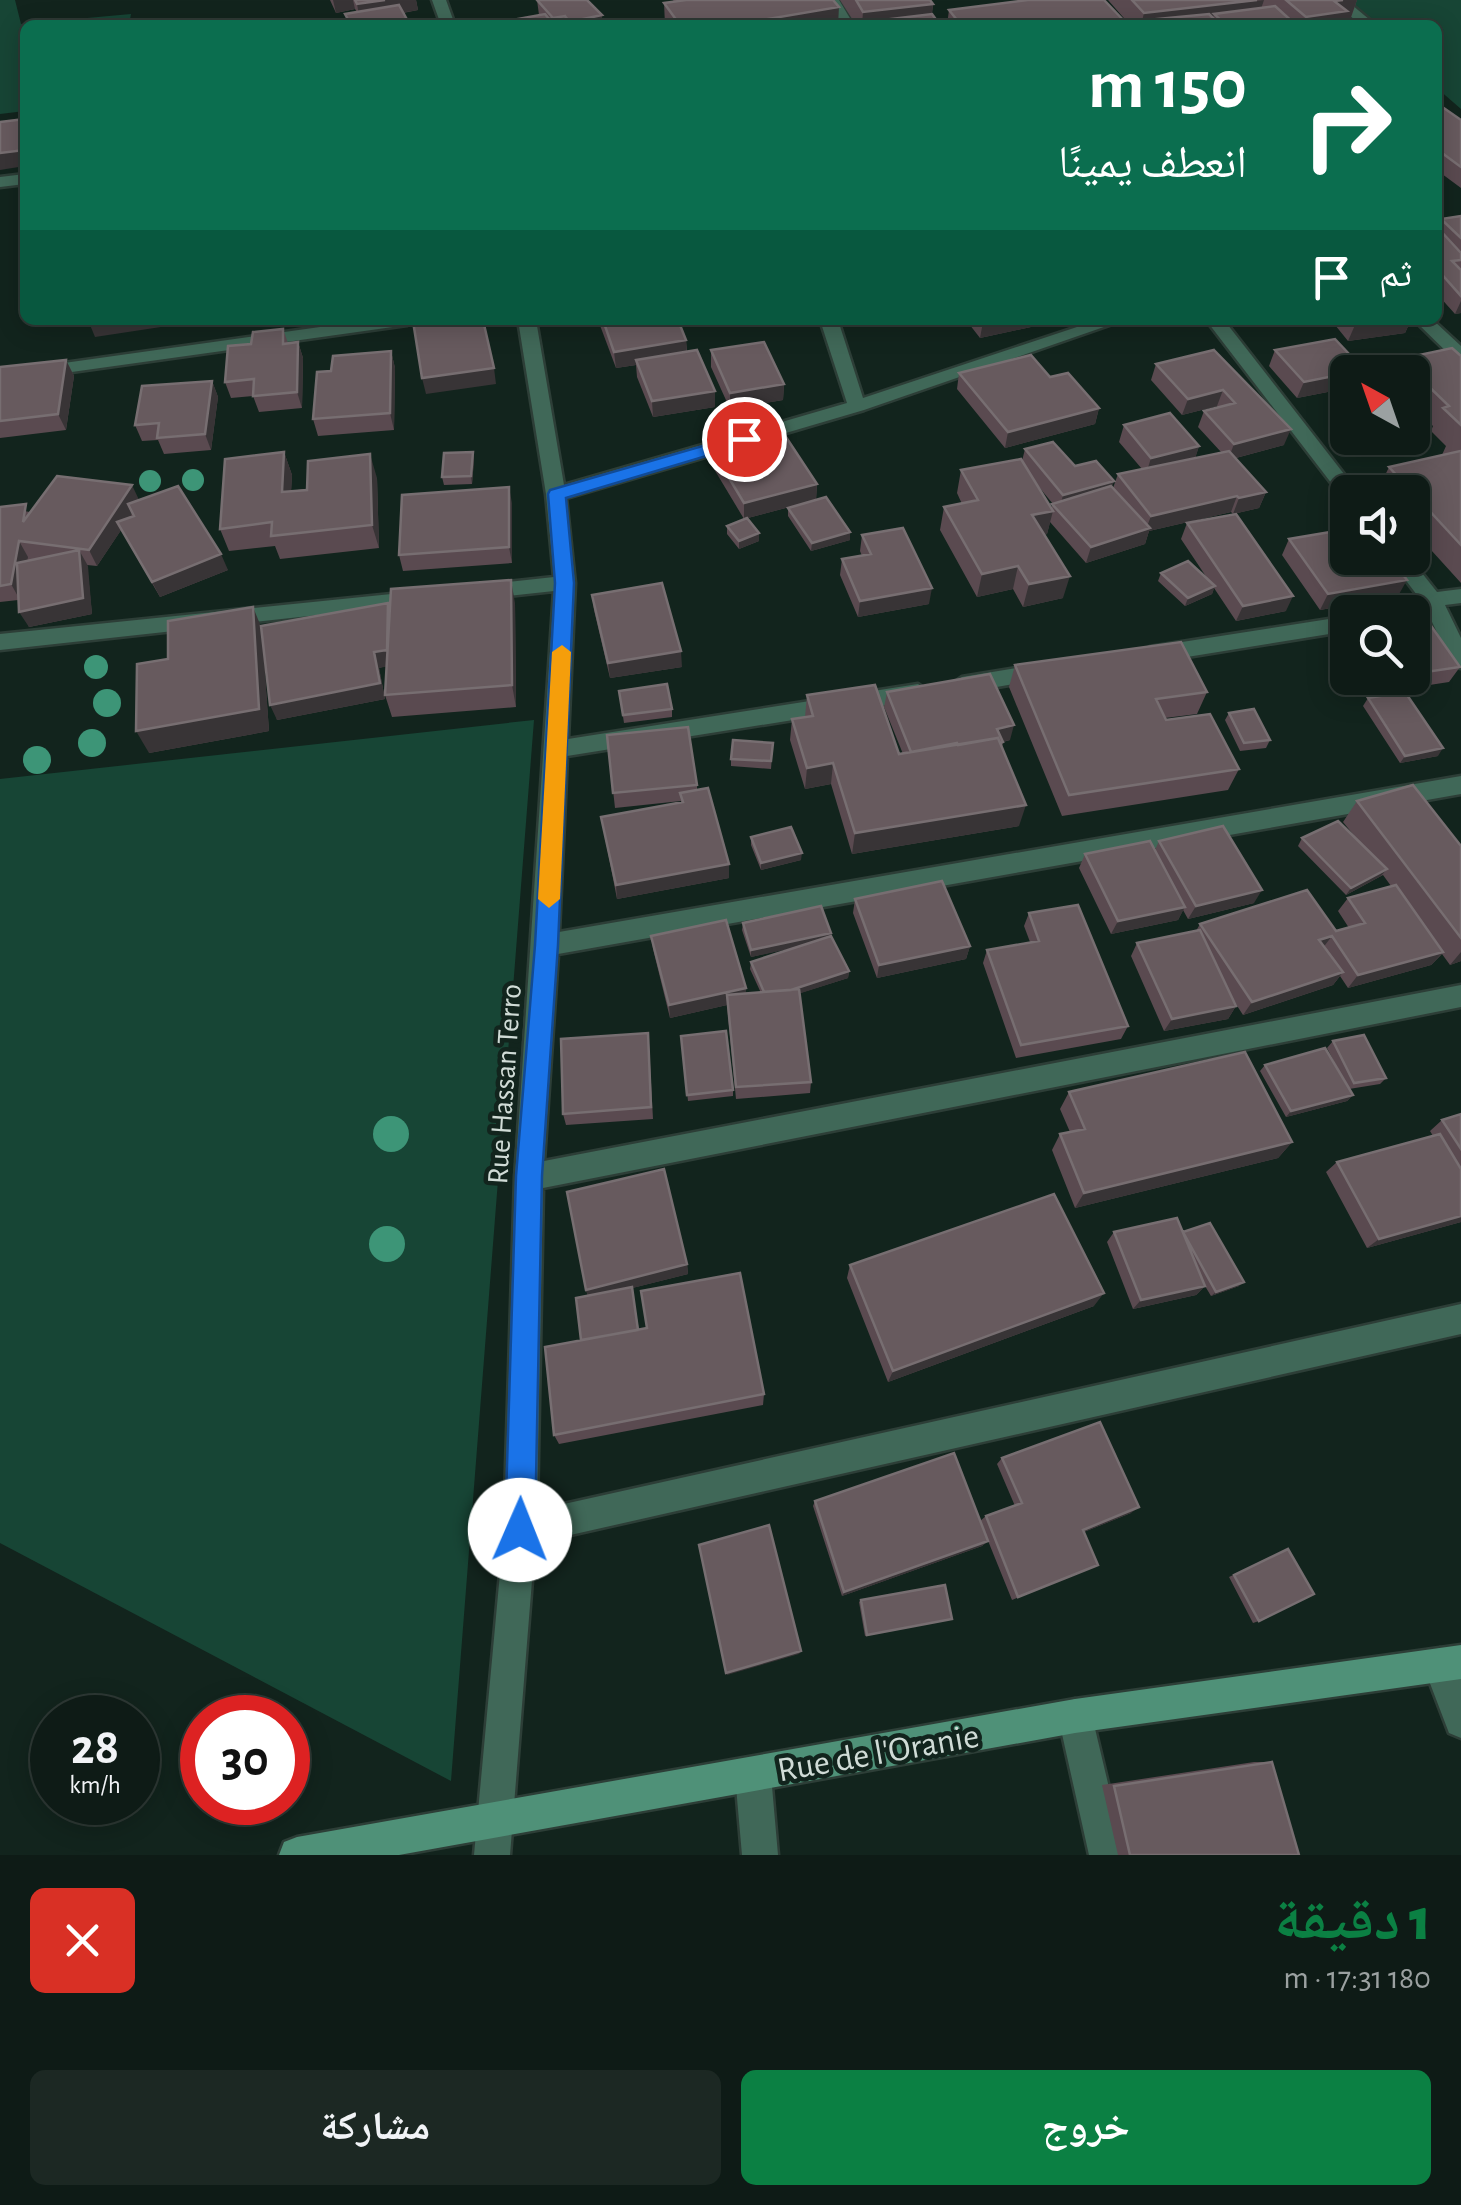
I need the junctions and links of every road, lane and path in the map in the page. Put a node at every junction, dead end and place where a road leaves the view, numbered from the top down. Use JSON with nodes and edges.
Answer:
{"nodes":[{"id":1,"x":1338,"y":0,"type":"edge"},
{"id":2,"x":1363,"y":20,"type":"edge"},
{"id":3,"x":371,"y":325,"type":"edge"},
{"id":4,"x":528,"y":325,"type":"edge"},
{"id":5,"x":831,"y":325,"type":"edge"},
{"id":6,"x":1100,"y":325,"type":"edge"},
{"id":7,"x":1219,"y":325,"type":"edge"},
{"id":8,"x":1429,"y":325,"type":"edge"},
{"id":9,"x":1457,"y":348,"type":"edge"},
{"id":10,"x":0,"y":377,"type":"edge"},
{"id":11,"x":857,"y":406,"type":"junction"},
{"id":12,"x":1335,"y":475,"type":"edge"},
{"id":13,"x":556,"y":494,"type":"junction"},
{"id":14,"x":1412,"y":575,"type":"edge"},
{"id":15,"x":565,"y":583,"type":"junction"},
{"id":16,"x":1461,"y":596,"type":"edge"},
{"id":17,"x":1434,"y":605,"type":"junction"},
{"id":18,"x":1430,"y":606,"type":"edge"},
{"id":19,"x":1330,"y":626,"type":"edge"},
{"id":20,"x":0,"y":642,"type":"edge"},
{"id":21,"x":1136,"y":657,"type":"edge"},
{"id":22,"x":1461,"y":660,"type":"edge"},
{"id":23,"x":1058,"y":669,"type":"edge"},
{"id":24,"x":557,"y":749,"type":"junction"},
{"id":25,"x":1461,"y":786,"type":"edge"},
{"id":26,"x":546,"y":945,"type":"junction"},
{"id":27,"x":1461,"y":996,"type":"edge"},
{"id":28,"x":529,"y":1176,"type":"junction"},
{"id":29,"x":1461,"y":1319,"type":"edge"},
{"id":30,"x":520,"y":1530,"type":"junction"},
{"id":31,"x":1451,"y":1663,"type":"edge"},
{"id":32,"x":1075,"y":1716,"type":"junction"},
{"id":33,"x":1461,"y":1722,"type":"edge"},
{"id":34,"x":753,"y":1775,"type":"junction"},
{"id":35,"x":494,"y":1817,"type":"junction"},
{"id":36,"x":297,"y":1855,"type":"edge"},
{"id":37,"x":492,"y":1855,"type":"edge"},
{"id":38,"x":760,"y":1855,"type":"edge"},
{"id":39,"x":1107,"y":1855,"type":"edge"}],
"edges":[{"from":1,"to":2,"type":"street"},
{"from":3,"to":10,"type":"street"},
{"from":4,"to":13,"type":"street","name":"Rue Hassan Terro"},
{"from":5,"to":11,"type":"street"},
{"from":6,"to":11,"type":"street"},
{"from":7,"to":12,"type":"street"},
{"from":8,"to":9,"type":"street"},
{"from":11,"to":13,"type":"street"},
{"from":13,"to":15,"type":"street","name":"Rue Hassan Terro"},
{"from":14,"to":17,"type":"street"},
{"from":15,"to":20,"type":"street"},
{"from":15,"to":24,"type":"street","name":"Rue Hassan Terro"},
{"from":16,"to":17,"type":"street"},
{"from":17,"to":18,"type":"street"},
{"from":17,"to":22,"type":"street"},
{"from":19,"to":21,"type":"street"},
{"from":23,"to":24,"type":"street"},
{"from":24,"to":26,"type":"street","name":"Rue Hassan Terro"},
{"from":25,"to":26,"type":"street"},
{"from":26,"to":28,"type":"street","name":"Rue Hassan Terro"},
{"from":27,"to":28,"type":"street"},
{"from":28,"to":30,"type":"street","name":"Rue Hassan Terro"},
{"from":29,"to":30,"type":"street"},
{"from":30,"to":35,"type":"street","name":"Rue Hassan Terro"},
{"from":31,"to":32,"type":"street","name":"Rue de l'Oranie"},
{"from":31,"to":33,"type":"street"},
{"from":32,"to":34,"type":"street","name":"Rue de l'Oranie"},
{"from":32,"to":39,"type":"street"},
{"from":34,"to":35,"type":"street","name":"Rue de l'Oranie"},
{"from":34,"to":38,"type":"street"},
{"from":35,"to":36,"type":"street","name":"Rue de l'Oranie"},
{"from":35,"to":37,"type":"street","name":"Rue Hassan Terro"}]}
